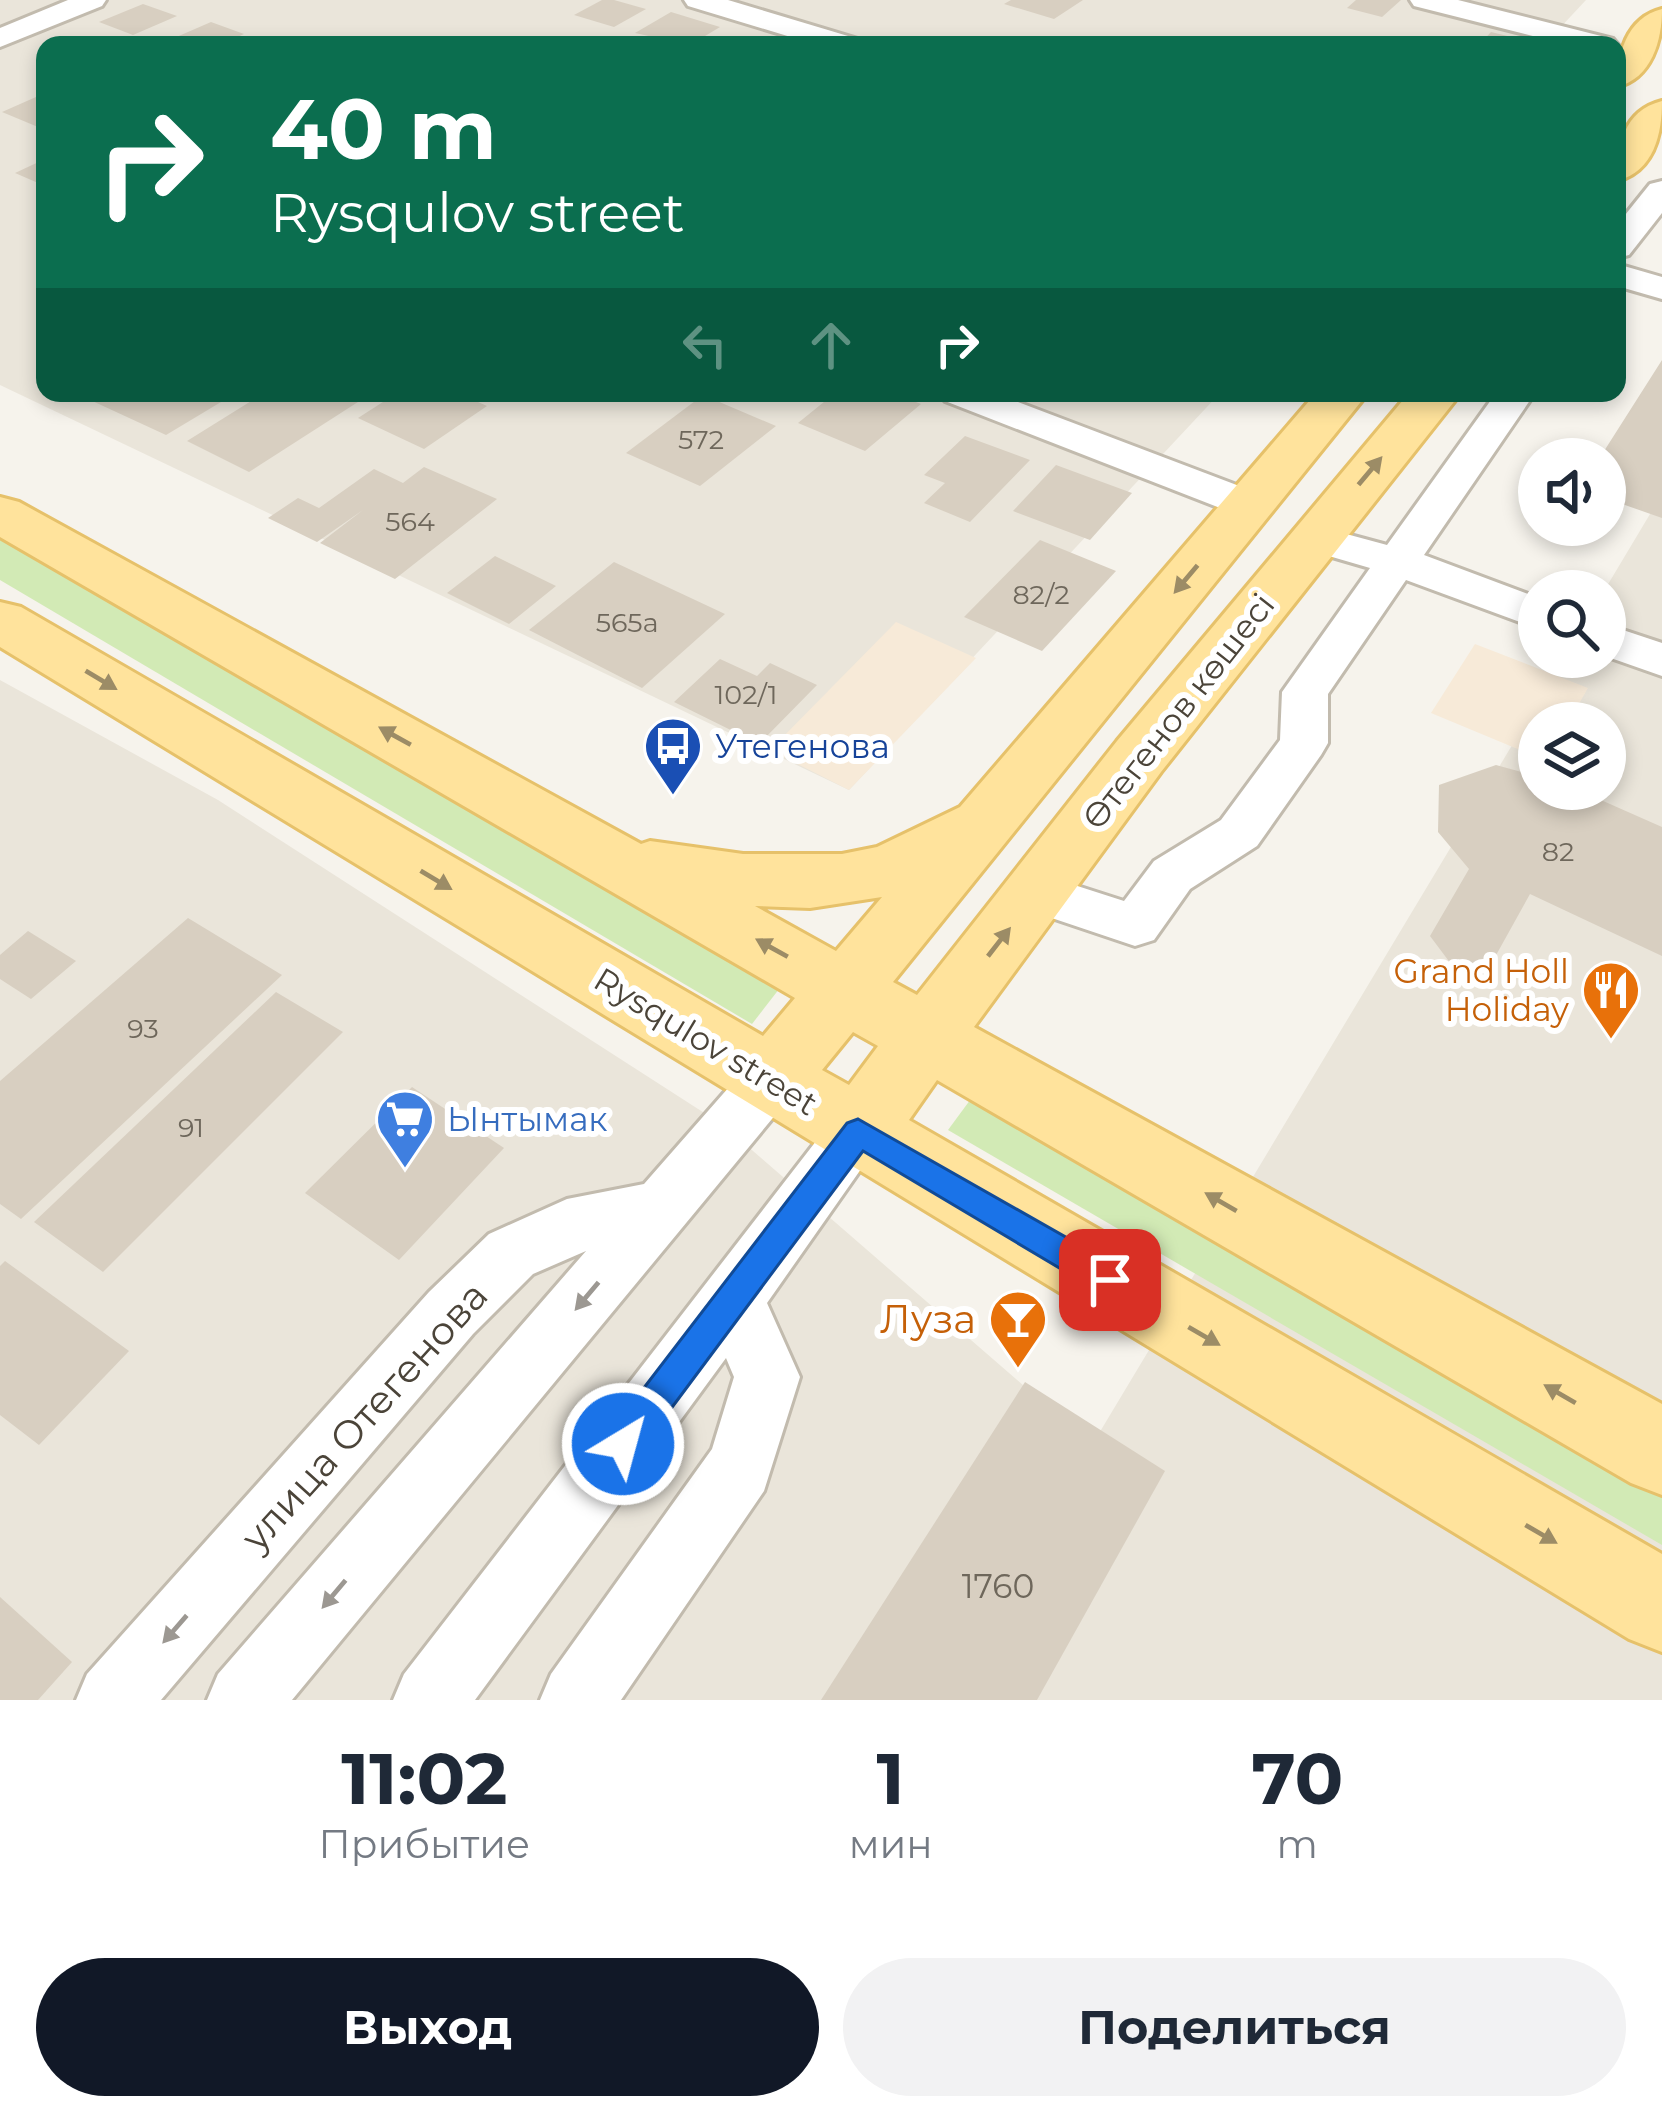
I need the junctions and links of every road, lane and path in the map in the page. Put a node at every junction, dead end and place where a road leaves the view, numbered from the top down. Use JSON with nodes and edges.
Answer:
{"nodes":[{"id":1,"x":92,"y":0,"type":"edge"},
{"id":2,"x":698,"y":0,"type":"edge"},
{"id":3,"x":1424,"y":0,"type":"edge"},
{"id":4,"x":1661,"y":22,"type":"edge"},
{"id":5,"x":7,"y":31,"type":"edge"},
{"id":6,"x":818,"y":36,"type":"edge"},
{"id":7,"x":1551,"y":36,"type":"edge"},
{"id":8,"x":36,"y":39,"type":"edge"},
{"id":9,"x":1626,"y":49,"type":"edge"},
{"id":10,"x":1662,"y":112,"type":"edge"},
{"id":11,"x":1626,"y":157,"type":"edge"},
{"id":12,"x":1662,"y":191,"type":"edge"},
{"id":13,"x":1626,"y":237,"type":"edge"},
{"id":14,"x":1626,"y":278,"type":"edge"},
{"id":15,"x":1662,"y":288,"type":"edge"},
{"id":16,"x":982,"y":402,"type":"edge"},
{"id":17,"x":1335,"y":402,"type":"edge"},
{"id":18,"x":1428,"y":402,"type":"edge"},
{"id":19,"x":1510,"y":402,"type":"edge"},
{"id":20,"x":1248,"y":505,"type":"junction"},
{"id":21,"x":0,"y":514,"type":"edge"},
{"id":22,"x":1313,"y":538,"type":"junction"},
{"id":23,"x":1400,"y":562,"type":"junction"},
{"id":24,"x":1518,"y":606,"type":"edge"},
{"id":25,"x":0,"y":621,"type":"edge"},
{"id":26,"x":1626,"y":647,"type":"edge"},
{"id":27,"x":1662,"y":660,"type":"edge"},
{"id":28,"x":991,"y":816,"type":"junction"},
{"id":29,"x":615,"y":860,"type":"junction"},
{"id":30,"x":1037,"y":893,"type":"junction"},
{"id":31,"x":847,"y":990,"type":"junction"},
{"id":32,"x":927,"y":1035,"type":"junction"},
{"id":33,"x":771,"y":1079,"type":"junction"},
{"id":34,"x":858,"y":1132,"type":"junction"},
{"id":35,"x":662,"y":1208,"type":"junction"},
{"id":36,"x":733,"y":1298,"type":"junction"},
{"id":37,"x":1662,"y":1452,"type":"edge"},
{"id":38,"x":1662,"y":1606,"type":"edge"},
{"id":39,"x":113,"y":1700,"type":"edge"},
{"id":40,"x":244,"y":1700,"type":"edge"},
{"id":41,"x":430,"y":1700,"type":"edge"},
{"id":42,"x":577,"y":1700,"type":"edge"}],
"edges":[{"from":1,"to":5,"type":"street"},
{"from":2,"to":6,"type":"street"},
{"from":3,"to":7,"type":"street"},
{"from":4,"to":9,"type":"main road"},
{"from":5,"to":8,"type":"street"},
{"from":10,"to":11,"type":"main road"},
{"from":12,"to":13,"type":"street"},
{"from":14,"to":15,"type":"street"},
{"from":16,"to":20,"type":"street"},
{"from":17,"to":20,"type":"main road"},
{"from":22,"to":18,"type":"main road","name":"Өтегенов көшесі","one_way":true},
{"from":19,"to":23,"type":"street"},
{"from":20,"to":28,"type":"main road","one_way":true},
{"from":29,"to":21,"type":"main road","one_way":true},
{"from":22,"to":23,"type":"street"},
{"from":22,"to":30,"type":"main road","name":"Өтегенов көшесі"},
{"from":23,"to":24,"type":"street"},
{"from":23,"to":30,"type":"street"},
{"from":25,"to":33,"type":"main road","name":"Rysqulov street","one_way":true},
{"from":26,"to":27,"type":"street"},
{"from":28,"to":29,"type":"main road"},
{"from":28,"to":31,"type":"main road"},
{"from":31,"to":29,"type":"main road","one_way":true},
{"from":32,"to":30,"type":"main road","name":"Өтегенов көшесі","one_way":true},
{"from":31,"to":32,"type":"main road"},
{"from":31,"to":33,"type":"main road"},
{"from":32,"to":34,"type":"main road","name":"Өтегенов көшесі"},
{"from":37,"to":32,"type":"main road","one_way":true},
{"from":33,"to":34,"type":"main road","name":"Rysqulov street"},
{"from":33,"to":35,"type":"street"},
{"from":34,"to":36,"type":"street"},
{"from":34,"to":38,"type":"main road","name":"Rysqulov street","one_way":true},
{"from":35,"to":39,"type":"street","name":"улица Отегенова","one_way":true},
{"from":35,"to":40,"type":"street","one_way":true},
{"from":36,"to":41,"type":"street"},
{"from":36,"to":42,"type":"street"}]}
